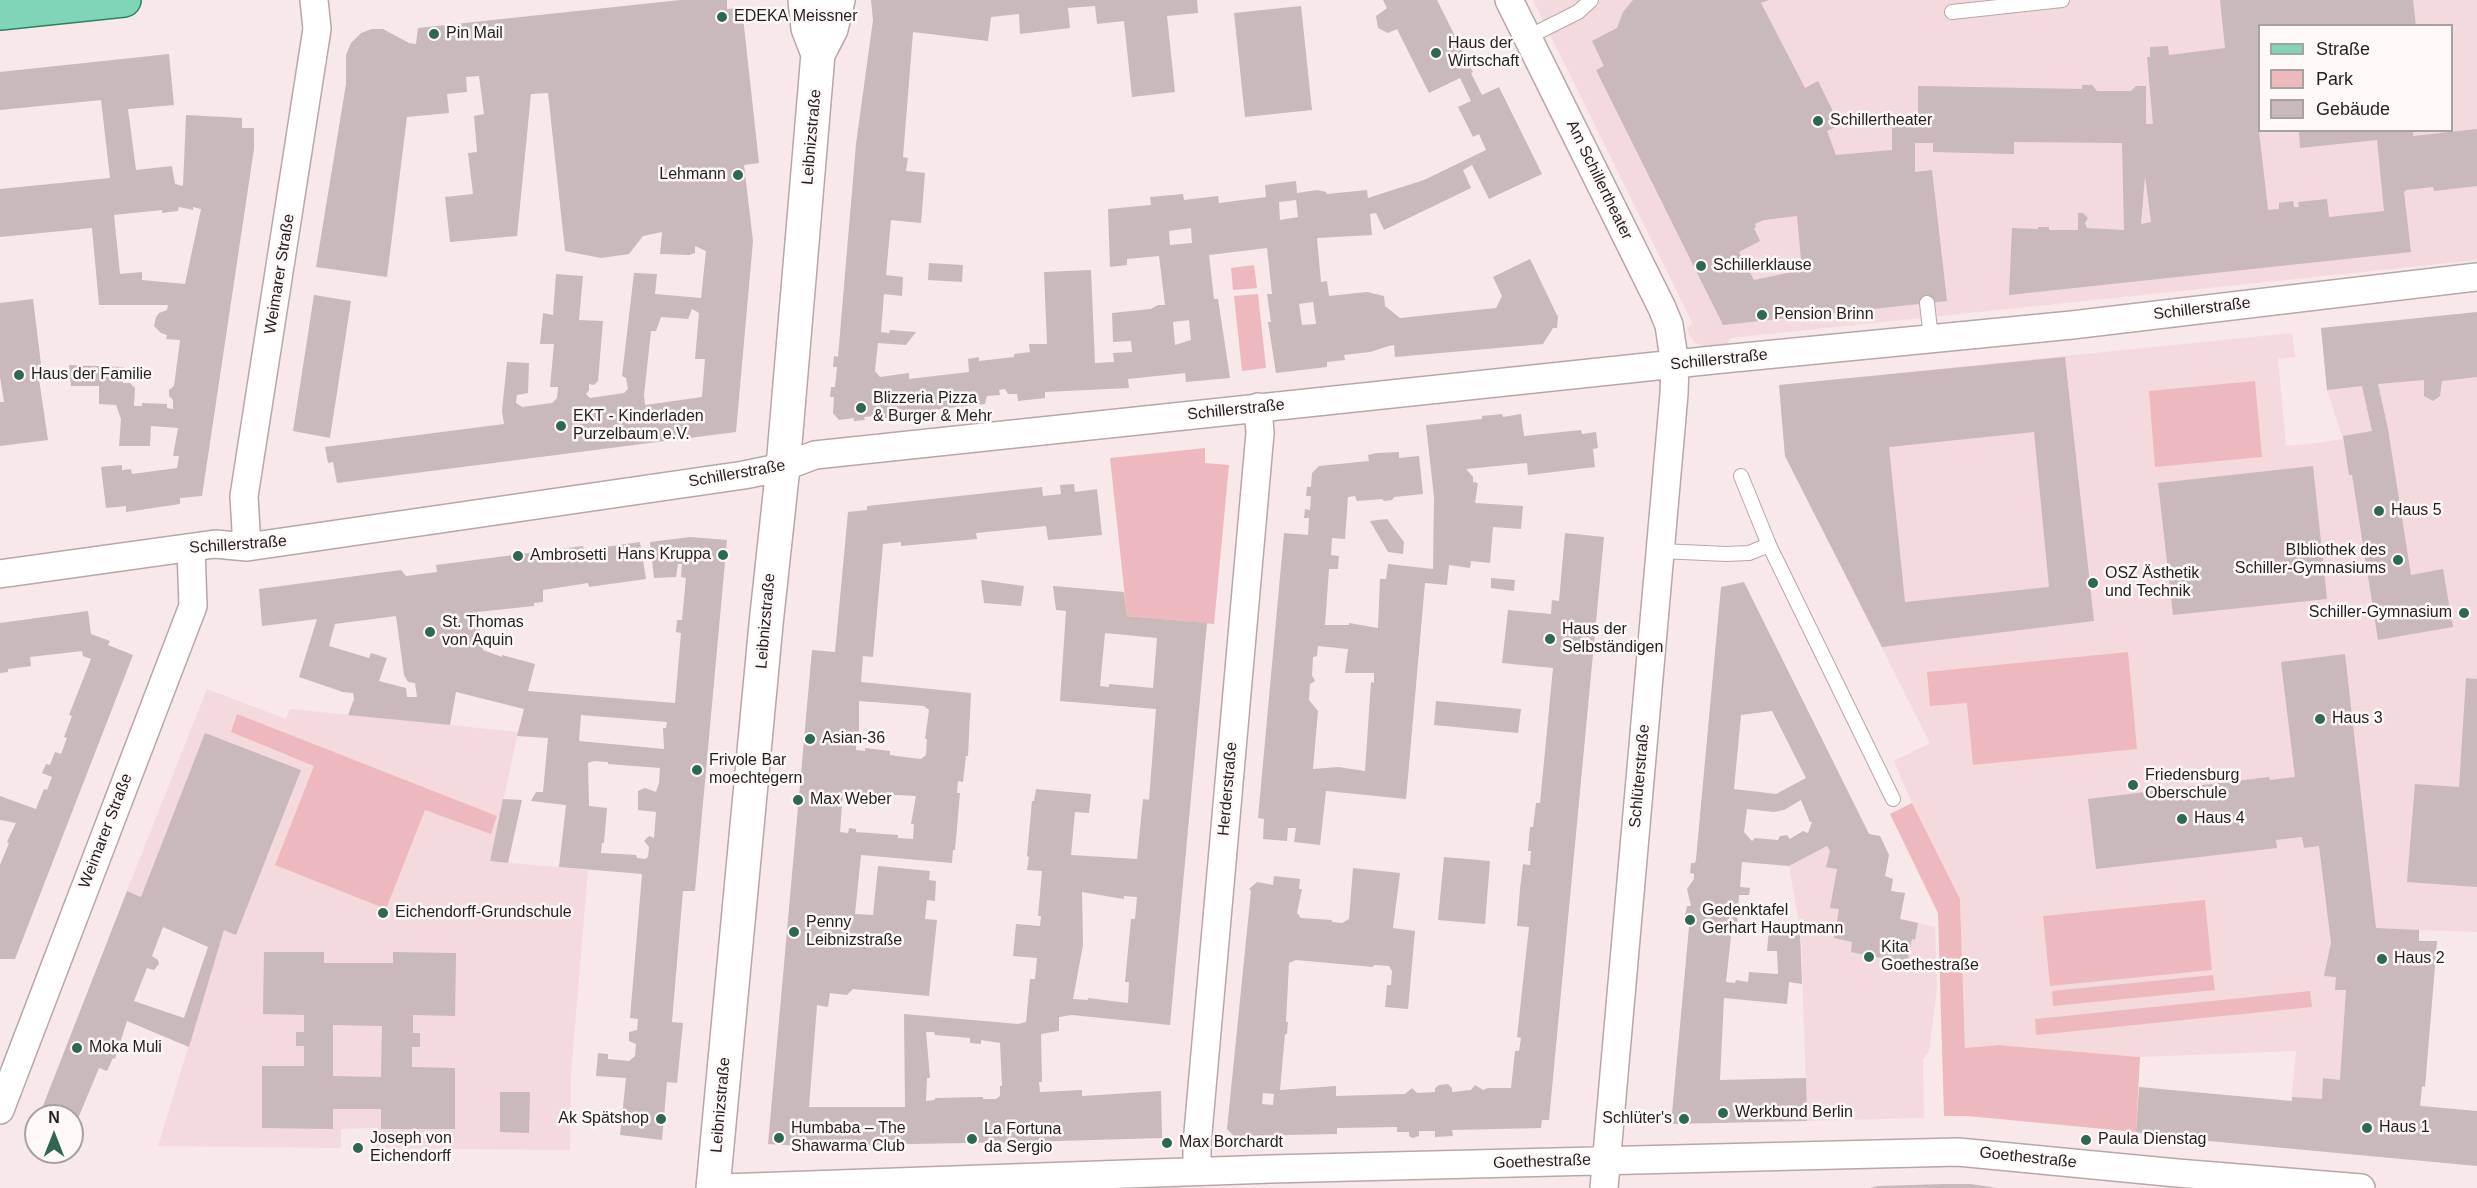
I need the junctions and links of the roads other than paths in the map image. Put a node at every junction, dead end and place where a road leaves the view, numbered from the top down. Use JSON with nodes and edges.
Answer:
{"nodes":[{"id":1,"x":124,"y":0,"type":"edge"},
{"id":2,"x":314,"y":0,"type":"edge"},
{"id":3,"x":805,"y":0,"type":"edge"},
{"id":4,"x":838,"y":0,"type":"edge"},
{"id":5,"x":1509,"y":0,"type":"edge"},
{"id":6,"x":1591,"y":0,"type":"edge"},
{"id":7,"x":2062,"y":0,"type":"edge"},
{"id":8,"x":1952,"y":12,"type":"dead end"},
{"id":9,"x":0,"y":13,"type":"edge"},
{"id":10,"x":1528,"y":37,"type":"junction"},
{"id":11,"x":818,"y":54,"type":"junction"},
{"id":12,"x":2477,"y":277,"type":"edge"},
{"id":13,"x":1927,"y":303,"type":"dead end"},
{"id":14,"x":1931,"y":338,"type":"junction"},
{"id":15,"x":1675,"y":365,"type":"junction"},
{"id":16,"x":1258,"y":408,"type":"junction"},
{"id":17,"x":783,"y":467,"type":"junction"},
{"id":18,"x":1741,"y":476,"type":"dead end"},
{"id":19,"x":1769,"y":545,"type":"junction"},
{"id":20,"x":247,"y":547,"type":"junction"},
{"id":21,"x":191,"y":548,"type":"junction"},
{"id":22,"x":1660,"y":551,"type":"junction"},
{"id":23,"x":0,"y":574,"type":"edge"},
{"id":24,"x":1893,"y":799,"type":"dead end"},
{"id":25,"x":0,"y":1110,"type":"edge"},
{"id":26,"x":1607,"y":1160,"type":"junction"},
{"id":27,"x":1197,"y":1171,"type":"junction"},
{"id":28,"x":2108,"y":1177,"type":"edge"},
{"id":29,"x":714,"y":1188,"type":"edge"},
{"id":30,"x":723,"y":1188,"type":"edge"},
{"id":31,"x":1604,"y":1188,"type":"edge"},
{"id":32,"x":2361,"y":1188,"type":"edge"}],
"edges":[{"from":1,"to":9,"type":"main road"},
{"from":2,"to":20,"type":"street","name":"Weimarer Straße"},
{"from":3,"to":11,"type":"street","name":"Leibnizstraße"},
{"from":4,"to":11,"type":"street","name":"Leibnizstraße"},
{"from":5,"to":10,"type":"street","name":"Am Schillertheater"},
{"from":6,"to":10,"type":"lane"},
{"from":7,"to":8,"type":"lane"},
{"from":10,"to":15,"type":"street","name":"Am Schillertheater"},
{"from":11,"to":17,"type":"street","name":"Leibnizstraße"},
{"from":12,"to":14,"type":"street","name":"Schillerstraße"},
{"from":13,"to":14,"type":"lane"},
{"from":14,"to":15,"type":"street","name":"Schillerstraße"},
{"from":15,"to":16,"type":"street","name":"Schillerstraße"},
{"from":15,"to":22,"type":"street","name":"Schlüterstraße"},
{"from":16,"to":17,"type":"street","name":"Schillerstraße"},
{"from":16,"to":27,"type":"street","name":"Herderstraße"},
{"from":17,"to":20,"type":"street","name":"Schillerstraße"},
{"from":17,"to":29,"type":"street","name":"Leibnizstraße"},
{"from":18,"to":19,"type":"lane"},
{"from":19,"to":22,"type":"lane"},
{"from":19,"to":24,"type":"lane"},
{"from":20,"to":21,"type":"street","name":"Schillerstraße"},
{"from":21,"to":23,"type":"street","name":"Schillerstraße"},
{"from":21,"to":25,"type":"street","name":"Weimarer Straße"},
{"from":22,"to":26,"type":"street","name":"Schlüterstraße"},
{"from":26,"to":27,"type":"street","name":"Goethestraße"},
{"from":26,"to":28,"type":"street","name":"Goethestraße"},
{"from":26,"to":31,"type":"street","name":"Schlüterstraße"},
{"from":27,"to":30,"type":"street","name":"Goethestraße"},
{"from":28,"to":32,"type":"street","name":"Goethestraße"}]}
